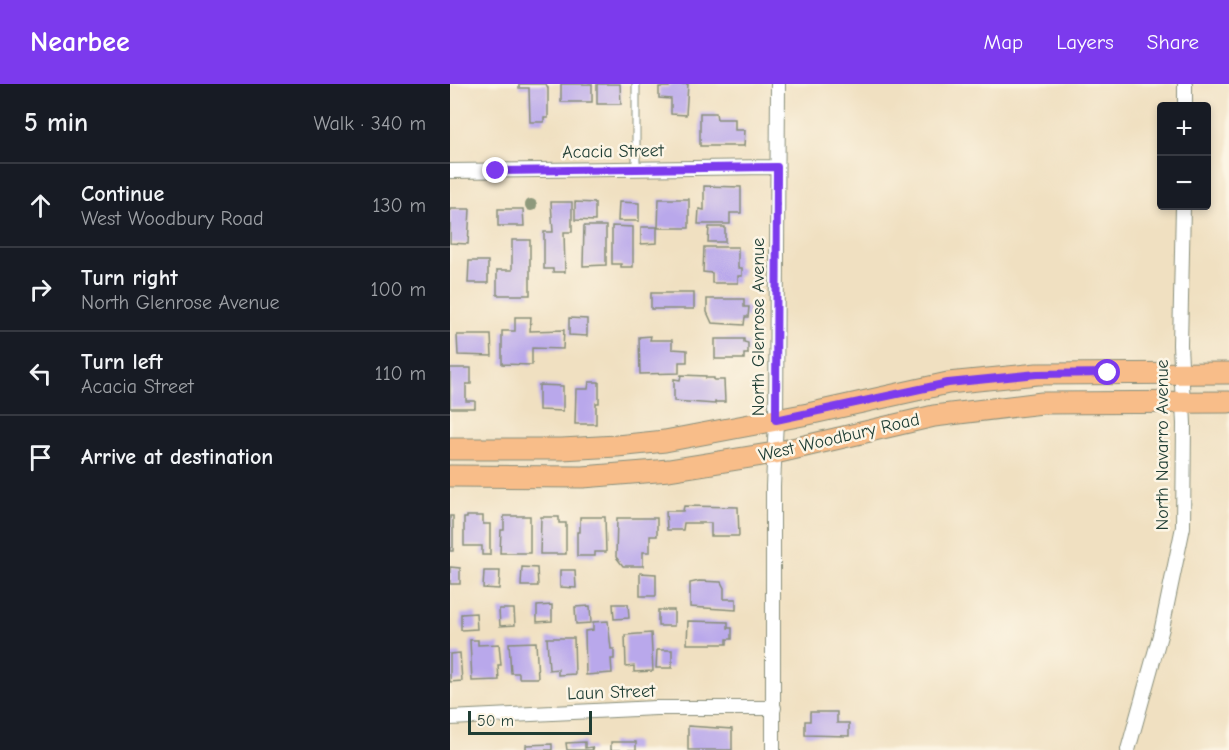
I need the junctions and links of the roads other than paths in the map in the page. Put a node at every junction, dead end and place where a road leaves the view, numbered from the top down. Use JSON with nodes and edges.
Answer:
{"nodes":[{"id":1,"x":636,"y":84,"type":"edge"},
{"id":2,"x":778,"y":84,"type":"edge"},
{"id":3,"x":1185,"y":84,"type":"edge"},
{"id":4,"x":1185,"y":102,"type":"edge"},
{"id":5,"x":777,"y":167,"type":"junction"},
{"id":6,"x":636,"y":169,"type":"junction"},
{"id":7,"x":450,"y":171,"type":"edge"},
{"id":8,"x":1183,"y":210,"type":"edge"},
{"id":9,"x":1182,"y":373,"type":"junction"},
{"id":10,"x":1229,"y":373,"type":"edge"},
{"id":11,"x":1183,"y":402,"type":"junction"},
{"id":12,"x":1229,"y":402,"type":"edge"},
{"id":13,"x":776,"y":420,"type":"junction"},
{"id":14,"x":450,"y":449,"type":"edge"},
{"id":15,"x":775,"y":453,"type":"junction"},
{"id":16,"x":450,"y":476,"type":"edge"},
{"id":17,"x":774,"y":708,"type":"junction"},
{"id":18,"x":450,"y":718,"type":"edge"},
{"id":19,"x":773,"y":750,"type":"edge"},
{"id":20,"x":1128,"y":750,"type":"edge"}],
"edges":[{"from":1,"to":6,"type":"lane"},
{"from":2,"to":5,"type":"street","name":"North Glenrose Avenue"},
{"from":3,"to":4,"type":"street"},
{"from":5,"to":6,"type":"street","name":"Acacia Street"},
{"from":5,"to":13,"type":"street","name":"North Glenrose Avenue"},
{"from":6,"to":7,"type":"street","name":"Acacia Street"},
{"from":8,"to":9,"type":"street","name":"North Navarro Avenue"},
{"from":9,"to":10,"type":"main road","name":"West Woodbury Road"},
{"from":9,"to":11,"type":"street","name":"North Navarro Avenue"},
{"from":9,"to":13,"type":"main road","name":"West Woodbury Road"},
{"from":11,"to":12,"type":"main road","name":"West Woodbury Road"},
{"from":11,"to":15,"type":"main road","name":"West Woodbury Road"},
{"from":11,"to":20,"type":"street","name":"North Navarro Avenue"},
{"from":13,"to":14,"type":"main road","name":"West Woodbury Road"},
{"from":13,"to":15,"type":"street","name":"North Glenrose Avenue"},
{"from":15,"to":16,"type":"main road","name":"West Woodbury Road"},
{"from":15,"to":17,"type":"street","name":"North Glenrose Avenue"},
{"from":17,"to":18,"type":"street","name":"Laun Street"},
{"from":17,"to":19,"type":"street","name":"North Glenrose Avenue"}]}
